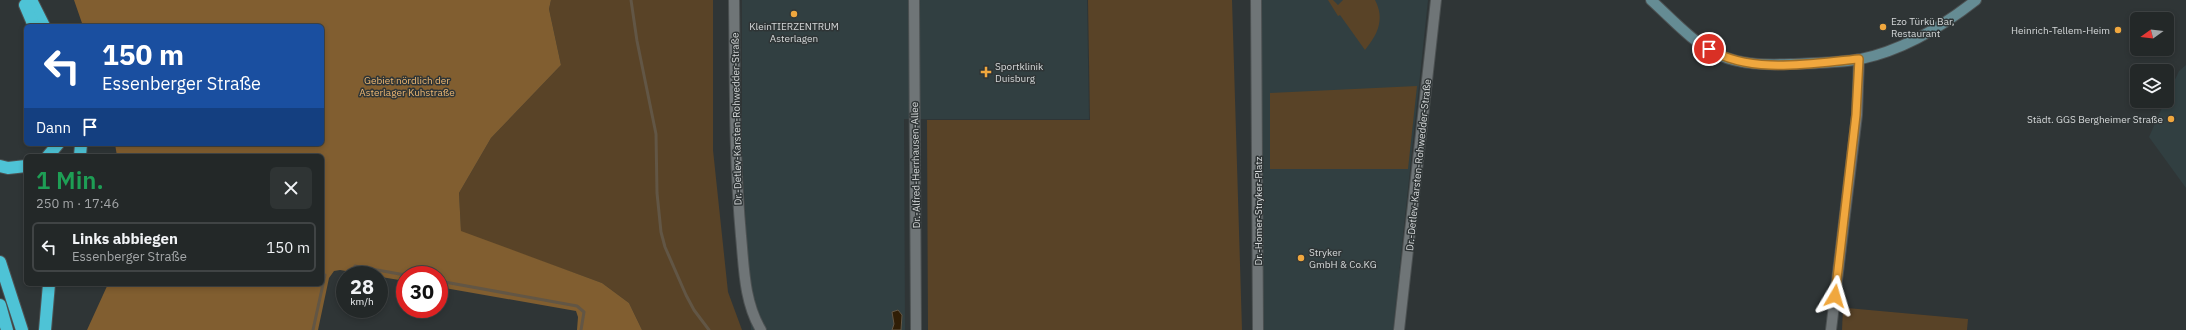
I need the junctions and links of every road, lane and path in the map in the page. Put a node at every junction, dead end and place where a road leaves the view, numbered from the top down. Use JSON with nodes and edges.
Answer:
{"nodes":[{"id":1,"x":23,"y":0,"type":"edge"},
{"id":2,"x":31,"y":0,"type":"edge"},
{"id":3,"x":734,"y":0,"type":"edge"},
{"id":4,"x":914,"y":0,"type":"edge"},
{"id":5,"x":1256,"y":0,"type":"edge"},
{"id":6,"x":1436,"y":0,"type":"edge"},
{"id":7,"x":1651,"y":0,"type":"edge"},
{"id":8,"x":1976,"y":0,"type":"edge"},
{"id":9,"x":33,"y":24,"type":"edge"},
{"id":10,"x":43,"y":24,"type":"edge"},
{"id":11,"x":1859,"y":59,"type":"junction"},
{"id":12,"x":56,"y":146,"type":"edge"},
{"id":13,"x":50,"y":154,"type":"edge"},
{"id":14,"x":0,"y":166,"type":"edge"},
{"id":15,"x":24,"y":166,"type":"edge"},
{"id":16,"x":0,"y":262,"type":"edge"},
{"id":17,"x":49,"y":286,"type":"edge"},
{"id":18,"x":0,"y":305,"type":"edge"},
{"id":19,"x":7,"y":330,"type":"edge"},
{"id":20,"x":22,"y":330,"type":"edge"},
{"id":21,"x":46,"y":330,"type":"edge"},
{"id":22,"x":761,"y":330,"type":"edge"},
{"id":23,"x":916,"y":330,"type":"edge"},
{"id":24,"x":1258,"y":330,"type":"edge"},
{"id":25,"x":1400,"y":330,"type":"edge"},
{"id":26,"x":1831,"y":330,"type":"edge"}],
"edges":[{"from":1,"to":9,"type":"highway"},
{"from":2,"to":10,"type":"highway"},
{"from":3,"to":22,"type":"street","name":"Dr.-Detlev-Karsten-Rohwedder-Straße"},
{"from":4,"to":23,"type":"street","name":"Dr.-Alfred-Herrhausen-Allee"},
{"from":5,"to":24,"type":"street","name":"Dr.-Homer-Stryker-Platz"},
{"from":6,"to":25,"type":"street","name":"Dr.-Detlev-Karsten-Rohwedder-Straße"},
{"from":7,"to":11,"type":"main road"},
{"from":8,"to":11,"type":"main road"},
{"from":11,"to":26,"type":"street"},
{"from":12,"to":13,"type":"highway"},
{"from":14,"to":15,"type":"highway"},
{"from":16,"to":20,"type":"highway"},
{"from":17,"to":21,"type":"highway"},
{"from":18,"to":19,"type":"highway"}]}
